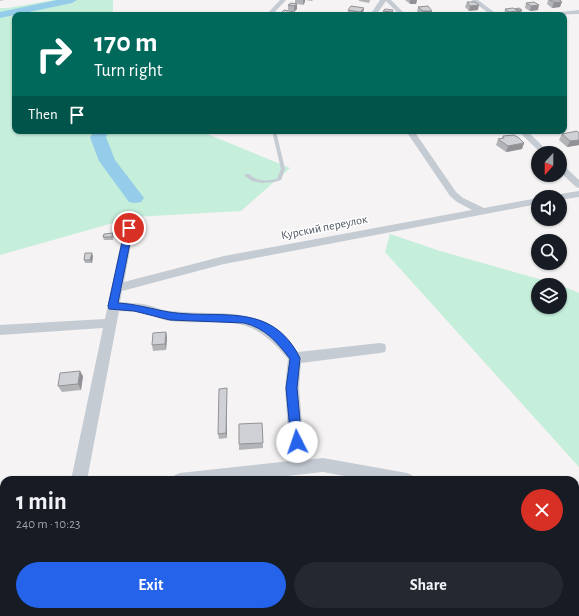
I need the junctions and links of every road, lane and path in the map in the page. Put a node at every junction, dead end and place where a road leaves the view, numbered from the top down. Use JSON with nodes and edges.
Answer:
{"nodes":[{"id":1,"x":0,"y":0,"type":"edge"},
{"id":2,"x":4,"y":0,"type":"edge"},
{"id":3,"x":283,"y":0,"type":"edge"},
{"id":4,"x":383,"y":0,"type":"edge"},
{"id":5,"x":388,"y":0,"type":"edge"},
{"id":6,"x":474,"y":0,"type":"edge"},
{"id":7,"x":272,"y":12,"type":"edge"},
{"id":8,"x":375,"y":12,"type":"edge"},
{"id":9,"x":400,"y":12,"type":"edge"},
{"id":10,"x":491,"y":12,"type":"edge"},
{"id":11,"x":579,"y":12,"type":"edge"},
{"id":12,"x":567,"y":13,"type":"edge"},
{"id":13,"x":275,"y":134,"type":"edge"},
{"id":14,"x":412,"y":134,"type":"edge"},
{"id":15,"x":525,"y":134,"type":"edge"},
{"id":16,"x":538,"y":146,"type":"edge"},
{"id":17,"x":567,"y":174,"type":"edge"},
{"id":18,"x":247,"y":176,"type":"dead end"},
{"id":19,"x":579,"y":185,"type":"edge"},
{"id":20,"x":579,"y":194,"type":"edge"},
{"id":21,"x":567,"y":196,"type":"edge"},
{"id":22,"x":531,"y":202,"type":"edge"},
{"id":23,"x":482,"y":211,"type":"junction"},
{"id":24,"x":129,"y":228,"type":"dead end"},
{"id":25,"x":116,"y":288,"type":"junction"},
{"id":26,"x":113,"y":306,"type":"junction"},
{"id":27,"x":110,"y":323,"type":"junction"},
{"id":28,"x":0,"y":330,"type":"edge"},
{"id":29,"x":380,"y":348,"type":"dead end"},
{"id":30,"x":295,"y":358,"type":"junction"},
{"id":31,"x":298,"y":467,"type":"junction"},
{"id":32,"x":80,"y":476,"type":"edge"},
{"id":33,"x":216,"y":476,"type":"edge"},
{"id":34,"x":385,"y":476,"type":"edge"}],
"edges":[{"from":1,"to":2,"type":"lane"},
{"from":3,"to":7,"type":"street"},
{"from":4,"to":8,"type":"street"},
{"from":5,"to":9,"type":"street"},
{"from":6,"to":10,"type":"street"},
{"from":11,"to":12,"type":"street"},
{"from":13,"to":18,"type":"lane"},
{"from":14,"to":23,"type":"street"},
{"from":15,"to":16,"type":"street"},
{"from":17,"to":19,"type":"street"},
{"from":20,"to":21,"type":"street"},
{"from":22,"to":23,"type":"street","name":"Курский переулок"},
{"from":23,"to":25,"type":"street","name":"Курский переулок"},
{"from":24,"to":25,"type":"street"},
{"from":25,"to":26,"type":"street"},
{"from":26,"to":27,"type":"street"},
{"from":26,"to":30,"type":"street"},
{"from":27,"to":28,"type":"street"},
{"from":27,"to":32,"type":"street"},
{"from":29,"to":30,"type":"street"},
{"from":30,"to":31,"type":"street"},
{"from":31,"to":33,"type":"street"},
{"from":31,"to":34,"type":"street"}]}
